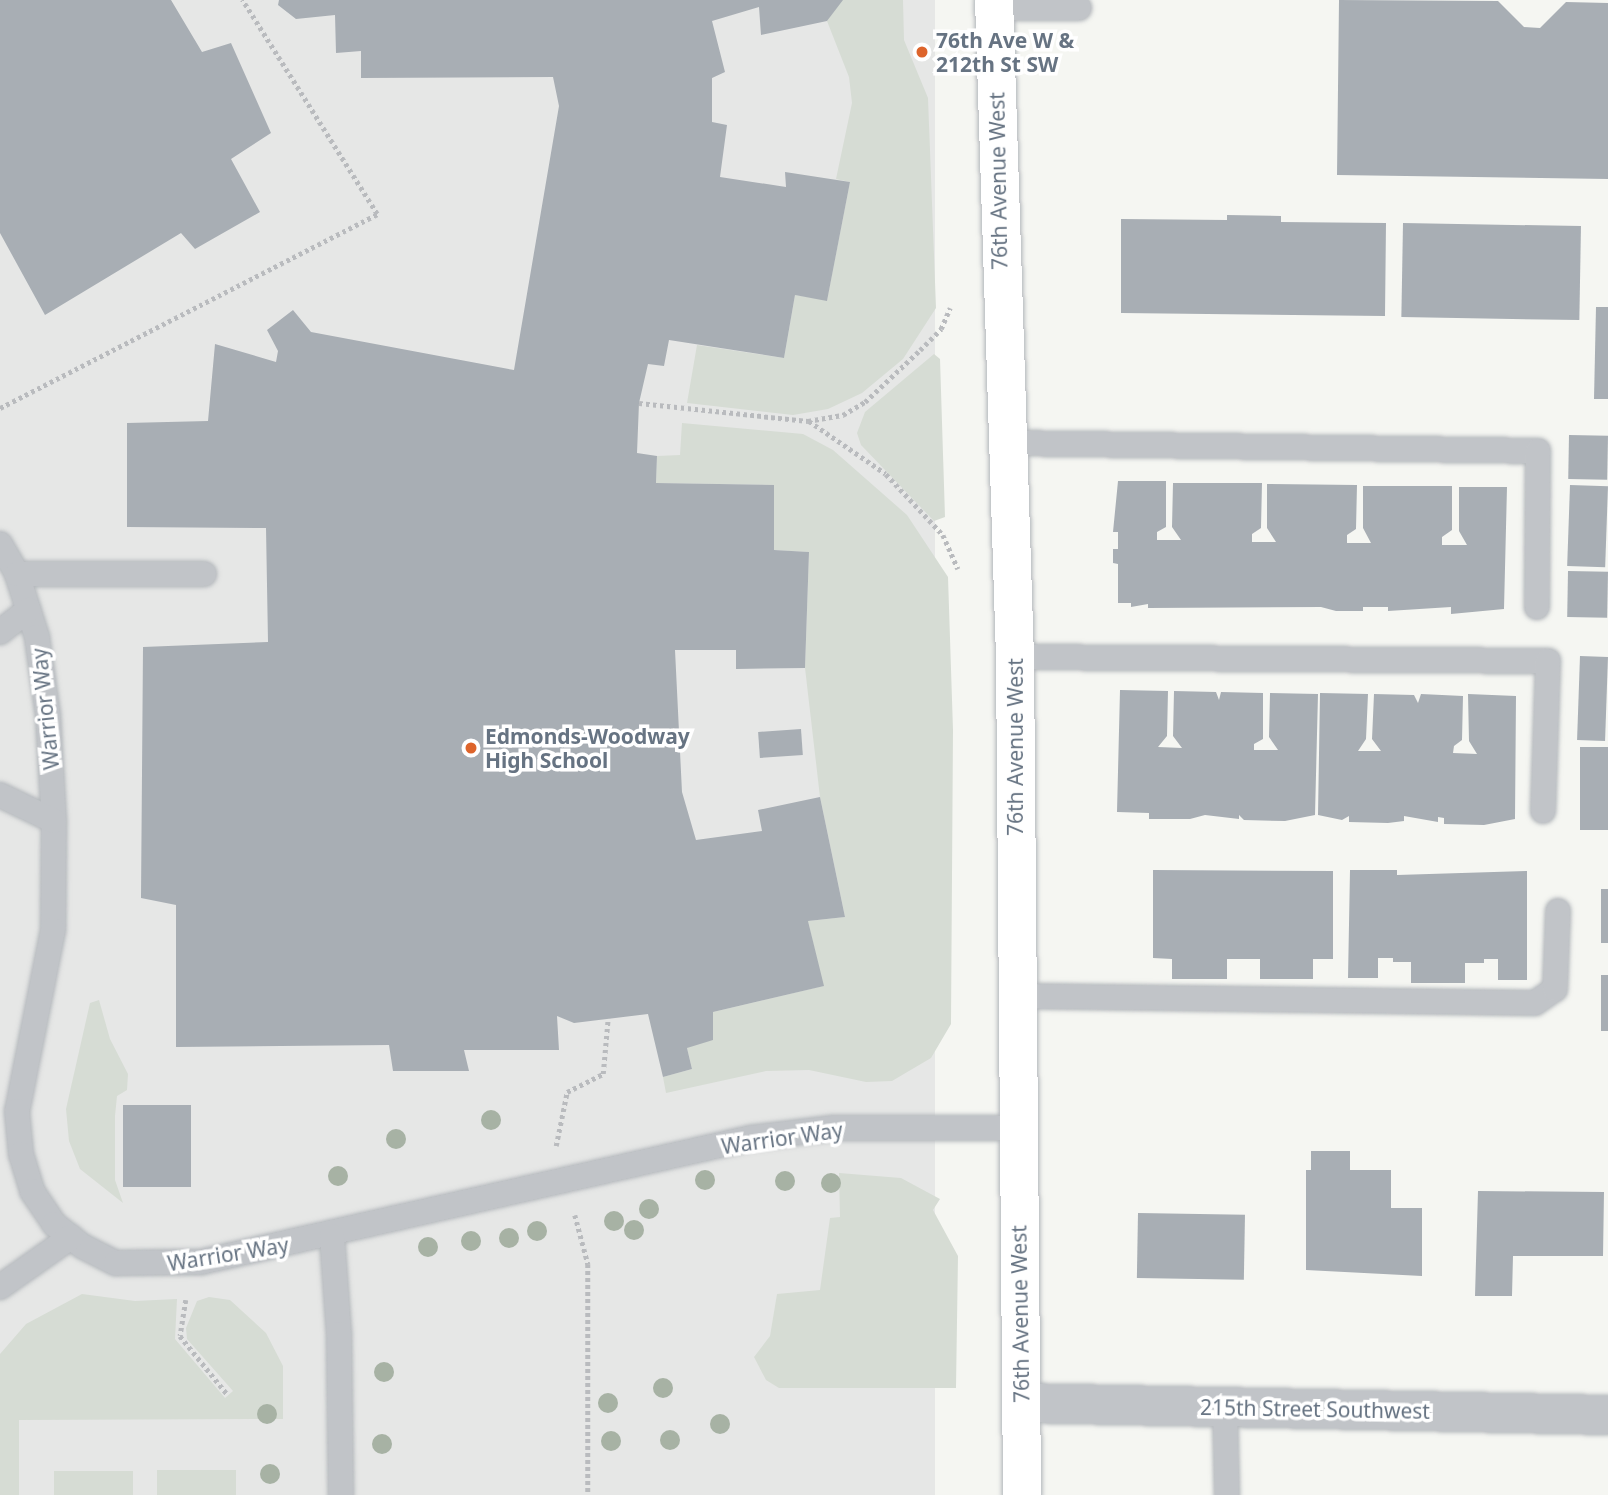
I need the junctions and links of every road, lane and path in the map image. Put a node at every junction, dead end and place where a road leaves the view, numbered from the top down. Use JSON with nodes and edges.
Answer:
{"nodes":[{"id":1,"x":242,"y":0,"type":"edge"},
{"id":2,"x":994,"y":4,"type":"edge"},
{"id":3,"x":1079,"y":8,"type":"dead end"},
{"id":4,"x":950,"y":308,"type":"dead end"},
{"id":5,"x":639,"y":403,"type":"dead end"},
{"id":6,"x":0,"y":408,"type":"edge"},
{"id":7,"x":808,"y":421,"type":"junction"},
{"id":8,"x":1008,"y":443,"type":"junction"},
{"id":9,"x":0,"y":544,"type":"edge"},
{"id":10,"x":958,"y":569,"type":"dead end"},
{"id":11,"x":204,"y":573,"type":"dead end"},
{"id":12,"x":17,"y":574,"type":"junction"},
{"id":13,"x":1537,"y":607,"type":"dead end"},
{"id":14,"x":28,"y":610,"type":"junction"},
{"id":15,"x":0,"y":632,"type":"edge"},
{"id":16,"x":1015,"y":657,"type":"junction"},
{"id":17,"x":0,"y":795,"type":"edge"},
{"id":18,"x":1543,"y":811,"type":"dead end"},
{"id":19,"x":54,"y":821,"type":"junction"},
{"id":20,"x":1558,"y":911,"type":"dead end"},
{"id":21,"x":1017,"y":996,"type":"junction"},
{"id":22,"x":608,"y":1018,"type":"dead end"},
{"id":23,"x":1018,"y":1128,"type":"junction"},
{"id":24,"x":567,"y":1181,"type":"junction"},
{"id":25,"x":332,"y":1236,"type":"junction"},
{"id":26,"x":71,"y":1237,"type":"junction"},
{"id":27,"x":0,"y":1287,"type":"edge"},
{"id":28,"x":189,"y":1289,"type":"dead end"},
{"id":29,"x":228,"y":1395,"type":"dead end"},
{"id":30,"x":1021,"y":1403,"type":"junction"},
{"id":31,"x":1226,"y":1407,"type":"junction"},
{"id":32,"x":1608,"y":1415,"type":"edge"},
{"id":33,"x":341,"y":1495,"type":"edge"},
{"id":34,"x":588,"y":1495,"type":"edge"},
{"id":35,"x":1022,"y":1495,"type":"edge"},
{"id":36,"x":1227,"y":1495,"type":"edge"}],
"edges":[{"from":1,"to":6,"type":"path"},
{"from":2,"to":3,"type":"lane"},
{"from":2,"to":8,"type":"street","name":"76th Avenue West"},
{"from":4,"to":7,"type":"path"},
{"from":5,"to":7,"type":"path"},
{"from":7,"to":10,"type":"path"},
{"from":8,"to":13,"type":"lane"},
{"from":8,"to":16,"type":"street","name":"76th Avenue West"},
{"from":9,"to":12,"type":"lane","name":"Warrior Way"},
{"from":11,"to":12,"type":"lane"},
{"from":12,"to":14,"type":"lane","name":"Warrior Way"},
{"from":14,"to":15,"type":"lane"},
{"from":14,"to":19,"type":"lane","name":"Warrior Way"},
{"from":16,"to":18,"type":"lane"},
{"from":16,"to":21,"type":"street","name":"76th Avenue West"},
{"from":17,"to":19,"type":"lane"},
{"from":19,"to":26,"type":"lane","name":"Warrior Way"},
{"from":20,"to":21,"type":"lane"},
{"from":21,"to":23,"type":"street","name":"76th Avenue West"},
{"from":22,"to":24,"type":"path"},
{"from":23,"to":24,"type":"lane","name":"Warrior Way"},
{"from":23,"to":30,"type":"street","name":"76th Avenue West"},
{"from":24,"to":25,"type":"lane","name":"Warrior Way"},
{"from":24,"to":34,"type":"path"},
{"from":25,"to":26,"type":"lane","name":"Warrior Way"},
{"from":25,"to":33,"type":"lane"},
{"from":26,"to":27,"type":"lane"},
{"from":28,"to":29,"type":"path"},
{"from":30,"to":31,"type":"street","name":"215th Street Southwest"},
{"from":30,"to":35,"type":"street","name":"76th Avenue West"},
{"from":31,"to":32,"type":"street","name":"215th Street Southwest"},
{"from":31,"to":36,"type":"lane"}]}
